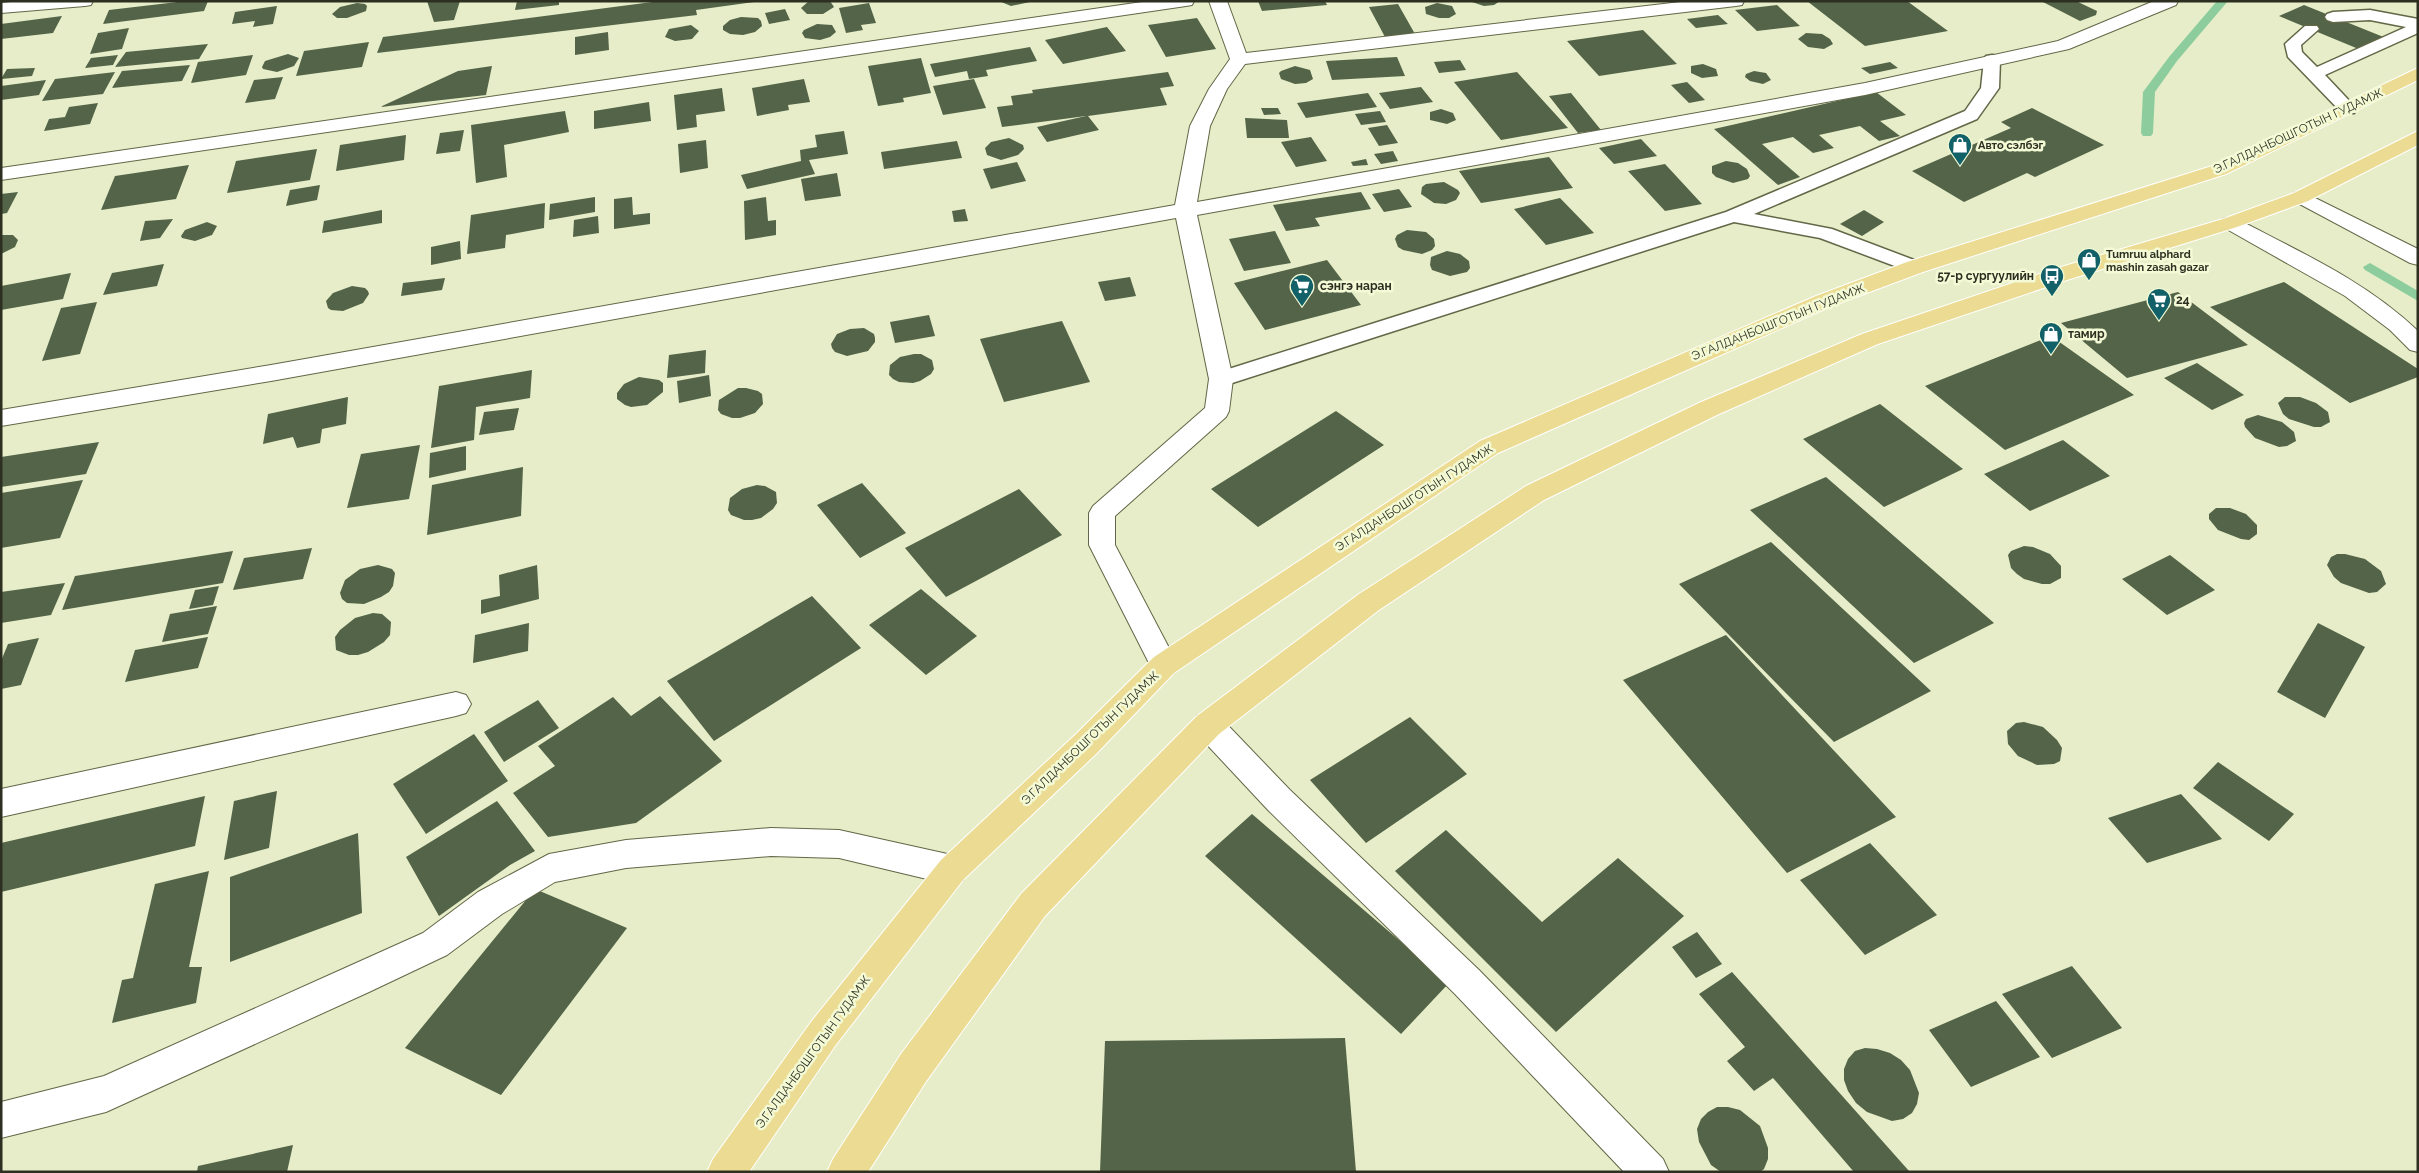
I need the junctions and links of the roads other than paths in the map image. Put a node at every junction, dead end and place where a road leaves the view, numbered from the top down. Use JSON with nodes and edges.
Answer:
{"nodes":[{"id":1,"x":85,"y":1,"type":"edge"},
{"id":2,"x":1186,"y":1,"type":"edge"},
{"id":3,"x":1218,"y":1,"type":"edge"},
{"id":4,"x":1736,"y":1,"type":"edge"},
{"id":5,"x":2170,"y":1,"type":"edge"},
{"id":6,"x":1,"y":8,"type":"edge"},
{"id":7,"x":2333,"y":16,"type":"dead end"},
{"id":8,"x":2418,"y":26,"type":"edge"},
{"id":9,"x":2310,"y":29,"type":"dead end"},
{"id":10,"x":1239,"y":59,"type":"junction"},
{"id":11,"x":1992,"y":60,"type":"junction"},
{"id":12,"x":2418,"y":73,"type":"edge"},
{"id":13,"x":2314,"y":74,"type":"junction"},
{"id":14,"x":2348,"y":109,"type":"junction"},
{"id":15,"x":2418,"y":138,"type":"edge"},
{"id":16,"x":1,"y":174,"type":"edge"},
{"id":17,"x":2301,"y":197,"type":"junction"},
{"id":18,"x":1185,"y":209,"type":"junction"},
{"id":19,"x":1733,"y":216,"type":"junction"},
{"id":20,"x":2230,"y":223,"type":"junction"},
{"id":21,"x":2418,"y":258,"type":"edge"},
{"id":22,"x":1915,"y":268,"type":"junction"},
{"id":23,"x":2418,"y":345,"type":"edge"},
{"id":24,"x":1221,"y":379,"type":"junction"},
{"id":25,"x":1,"y":418,"type":"edge"},
{"id":26,"x":1164,"y":665,"type":"junction"},
{"id":27,"x":456,"y":704,"type":"dead end"},
{"id":28,"x":1208,"y":725,"type":"junction"},
{"id":29,"x":1,"y":803,"type":"edge"},
{"id":30,"x":952,"y":870,"type":"junction"},
{"id":31,"x":1,"y":1120,"type":"edge"},
{"id":32,"x":726,"y":1172,"type":"edge"},
{"id":33,"x":846,"y":1172,"type":"edge"},
{"id":34,"x":1650,"y":1172,"type":"edge"}],
"edges":[{"from":1,"to":6,"type":"street"},
{"from":2,"to":16,"type":"street"},
{"from":3,"to":10,"type":"street"},
{"from":4,"to":10,"type":"street"},
{"from":5,"to":11,"type":"street"},
{"from":7,"to":8,"type":"lane"},
{"from":8,"to":13,"type":"lane"},
{"from":9,"to":13,"type":"lane"},
{"from":10,"to":18,"type":"street"},
{"from":11,"to":18,"type":"street"},
{"from":11,"to":19,"type":"lane"},
{"from":12,"to":14,"type":"main road","name":"Э.ГАЛДАНБОШГОТЫН ГУДАМЖ"},
{"from":13,"to":14,"type":"lane"},
{"from":14,"to":22,"type":"main road","name":"Э.ГАЛДАНБОШГОТЫН ГУДАМЖ"},
{"from":15,"to":17,"type":"main road"},
{"from":17,"to":20,"type":"main road"},
{"from":17,"to":21,"type":"street"},
{"from":18,"to":24,"type":"street"},
{"from":18,"to":25,"type":"street"},
{"from":19,"to":22,"type":"lane"},
{"from":19,"to":24,"type":"lane"},
{"from":20,"to":23,"type":"street"},
{"from":20,"to":28,"type":"main road"},
{"from":22,"to":26,"type":"main road","name":"Э.ГАЛДАНБОШГОТЫН ГУДАМЖ"},
{"from":24,"to":26,"type":"street"},
{"from":26,"to":30,"type":"main road","name":"Э.ГАЛДАНБОШГОТЫН ГУДАМЖ"},
{"from":27,"to":29,"type":"street"},
{"from":28,"to":33,"type":"main road"},
{"from":28,"to":34,"type":"street"},
{"from":30,"to":31,"type":"street"},
{"from":30,"to":32,"type":"main road","name":"Э.ГАЛДАНБОШГОТЫН ГУДАМЖ"}]}
